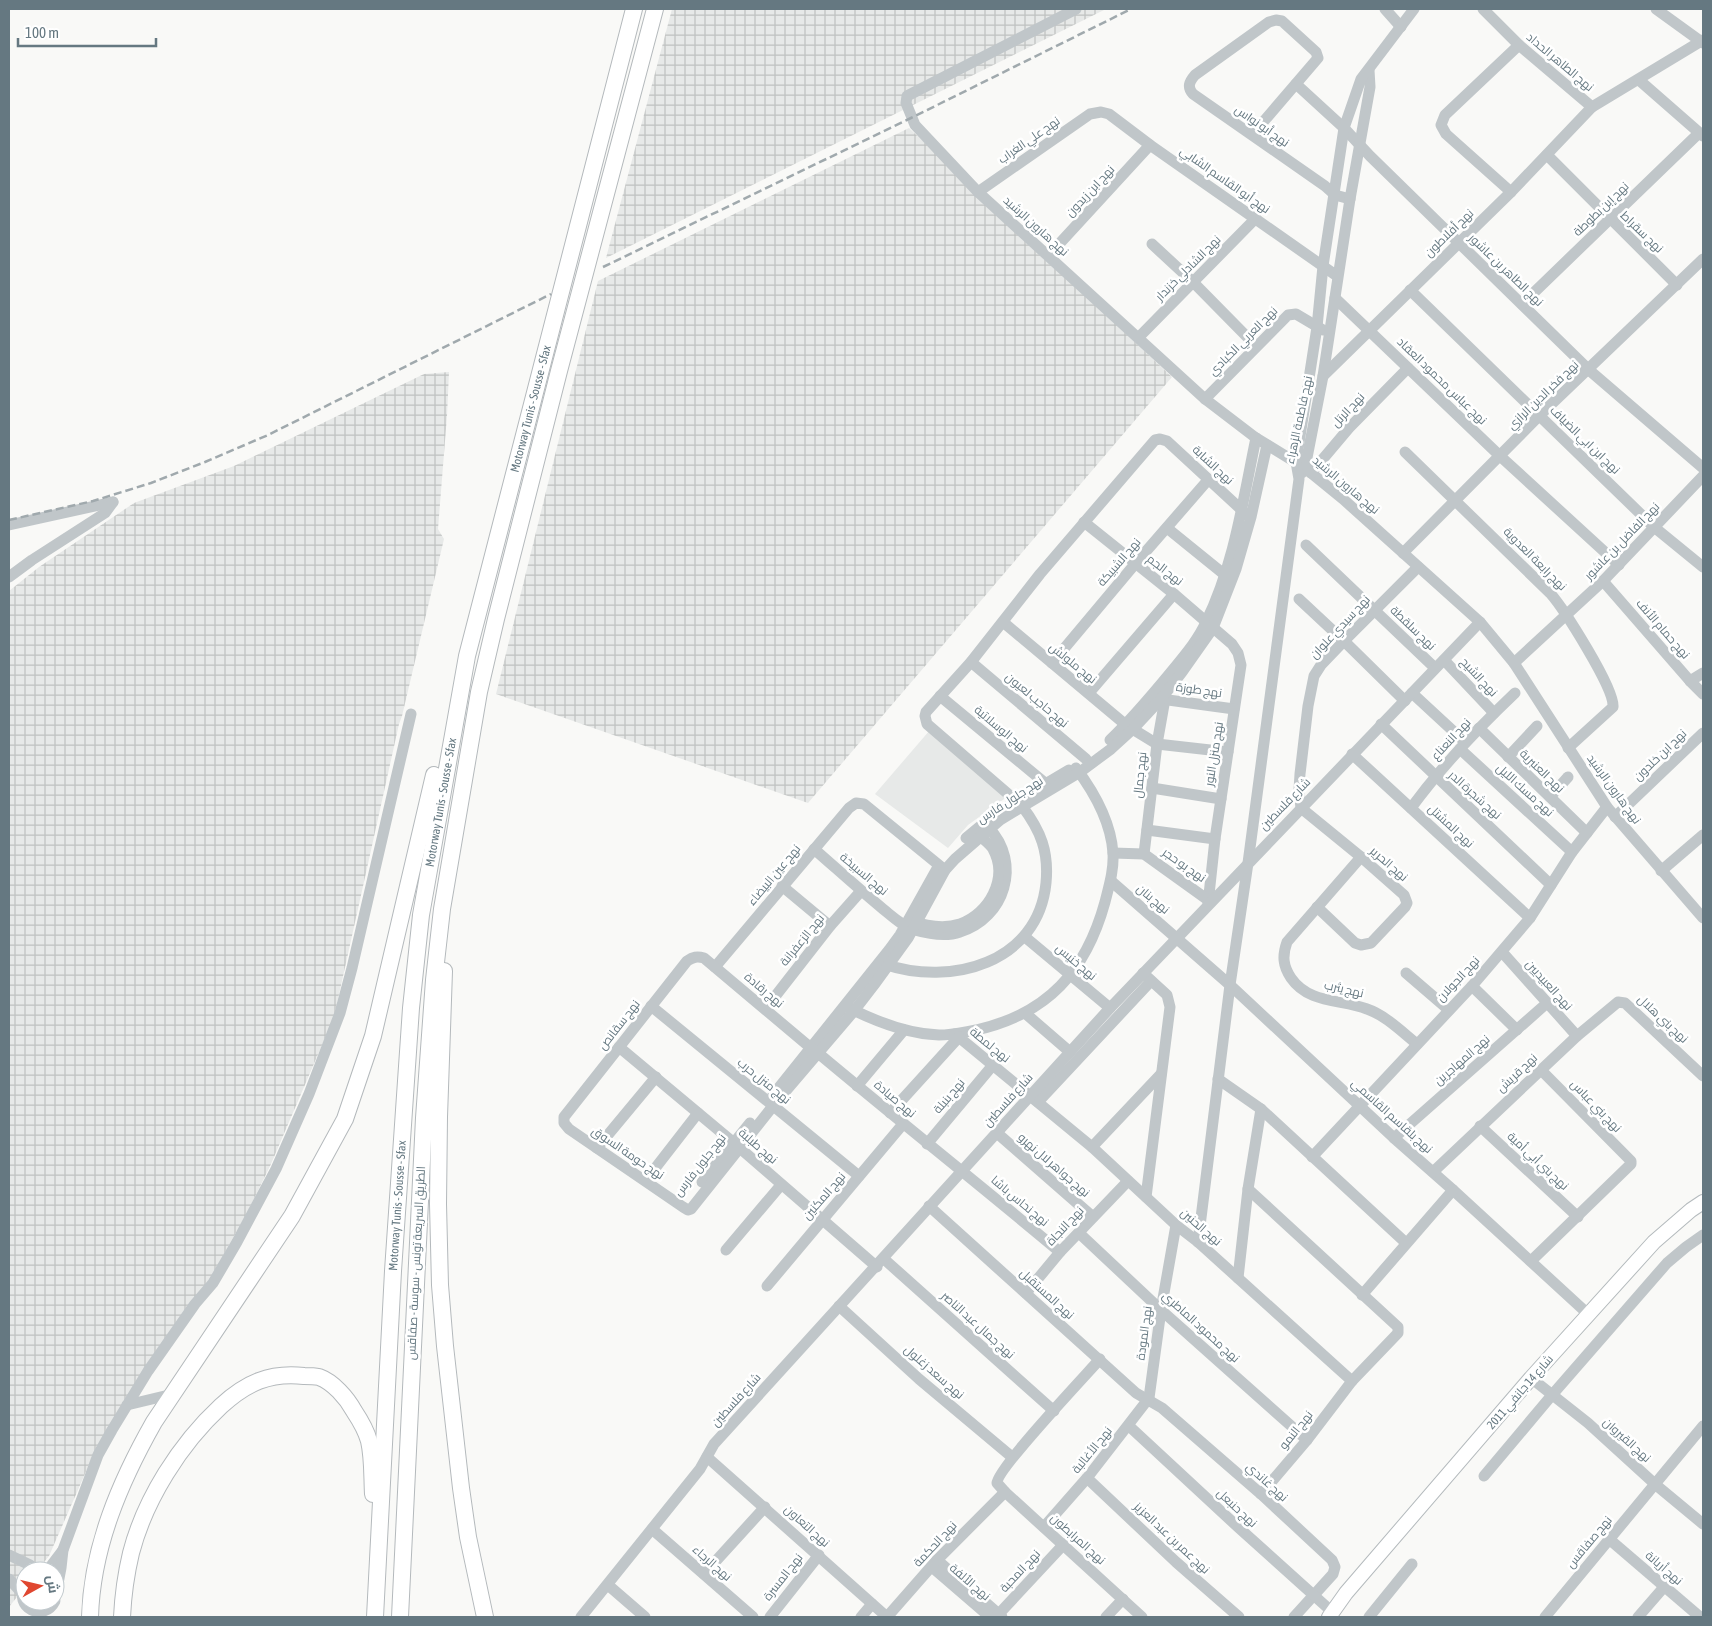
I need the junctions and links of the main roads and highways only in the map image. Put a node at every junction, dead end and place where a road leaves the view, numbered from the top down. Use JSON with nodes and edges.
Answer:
{"nodes":[{"id":1,"x":634,"y":9,"type":"edge"},
{"id":2,"x":655,"y":9,"type":"edge"},
{"id":3,"x":592,"y":171,"type":"junction"},
{"id":4,"x":442,"y":910,"type":"junction"},
{"id":5,"x":1703,"y":1202,"type":"edge"},
{"id":6,"x":378,"y":1574,"type":"junction"},
{"id":7,"x":1327,"y":1615,"type":"edge"},
{"id":8,"x":90,"y":1617,"type":"edge"},
{"id":9,"x":122,"y":1617,"type":"edge"},
{"id":10,"x":375,"y":1617,"type":"edge"},
{"id":11,"x":400,"y":1617,"type":"edge"},
{"id":12,"x":485,"y":1617,"type":"edge"}],
"edges":[{"from":1,"to":3,"type":"highway","name":"Motorway Tunis - Sousse - Sfax"},
{"from":2,"to":4,"type":"highway","name":"Motorway Tunis - Sousse - Sfax"},
{"from":3,"to":6,"type":"highway","name":"Motorway Tunis - Sousse - Sfax"},
{"from":3,"to":8,"type":"highway"},
{"from":4,"to":11,"type":"highway","name":"الطريق السريعة تونس - سوسة - صفاقس"},
{"from":4,"to":12,"type":"highway"},
{"from":5,"to":7,"type":"main road","name":"شارع 14 جانفي 2011"},
{"from":6,"to":9,"type":"highway"},
{"from":6,"to":10,"type":"highway","name":"Motorway Tunis - Sousse - Sfax"}]}
